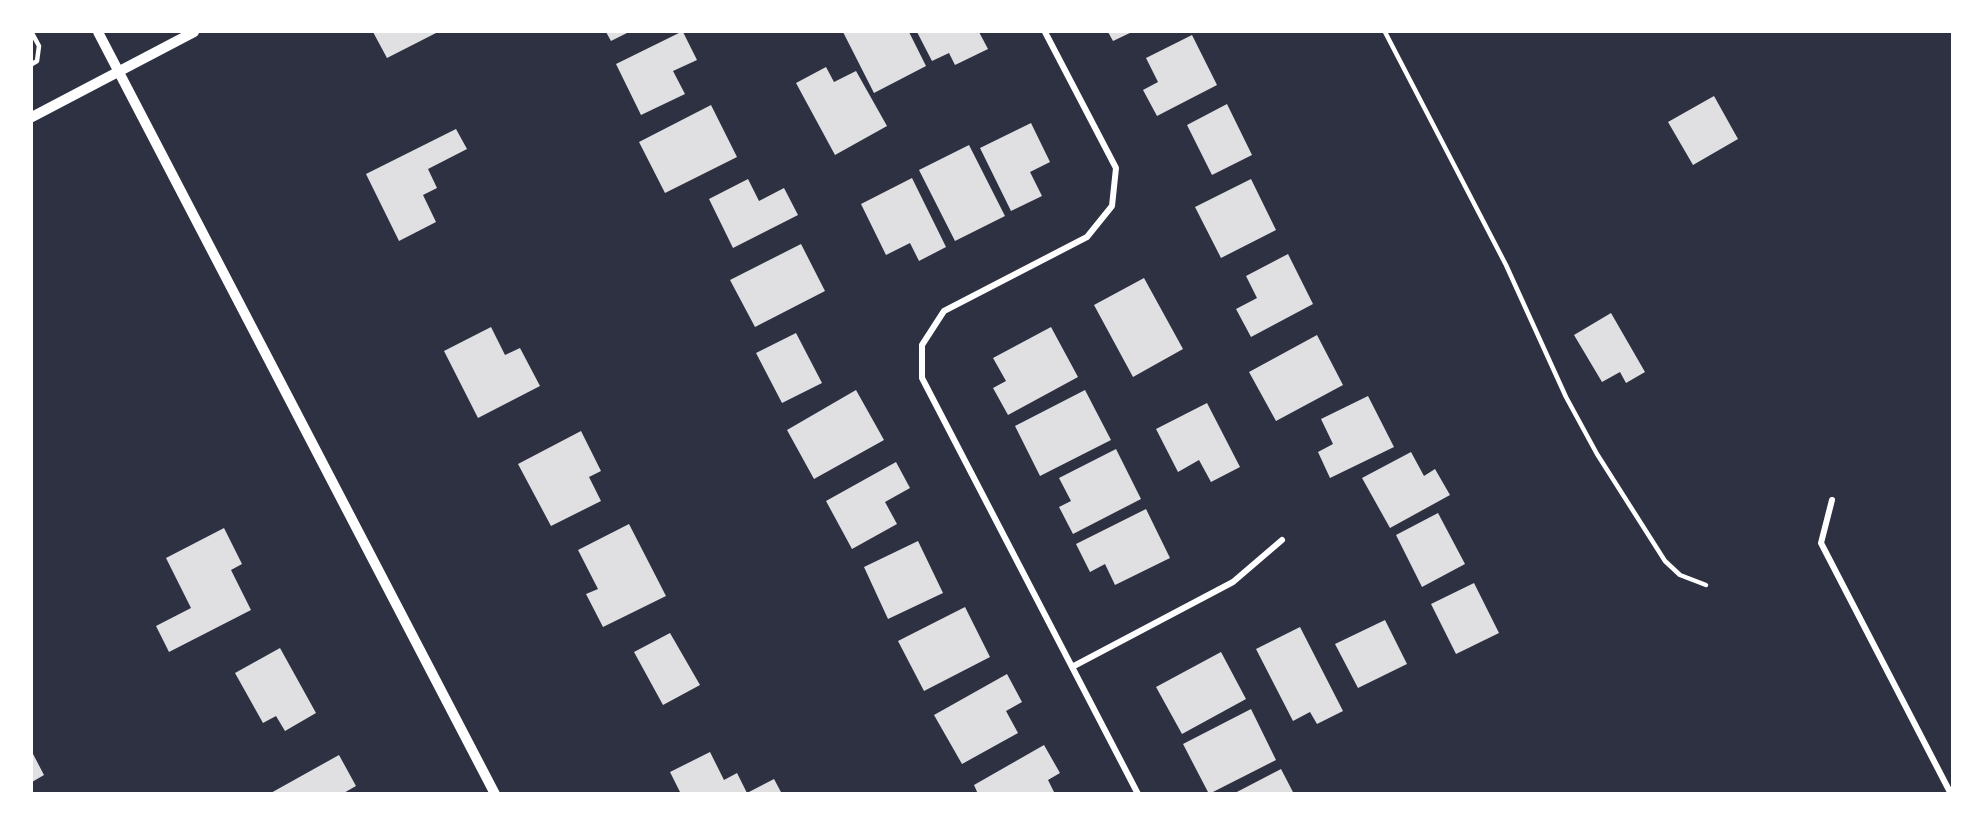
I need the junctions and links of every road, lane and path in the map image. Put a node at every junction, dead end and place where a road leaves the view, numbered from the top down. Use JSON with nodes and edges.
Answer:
{"nodes":[{"id":1,"x":98,"y":32,"type":"edge"},
{"id":2,"x":194,"y":32,"type":"edge"},
{"id":3,"x":1045,"y":32,"type":"edge"},
{"id":4,"x":1385,"y":32,"type":"edge"},
{"id":5,"x":32,"y":33,"type":"edge"},
{"id":6,"x":32,"y":64,"type":"edge"},
{"id":7,"x":119,"y":71,"type":"junction"},
{"id":8,"x":32,"y":117,"type":"edge"},
{"id":9,"x":1833,"y":500,"type":"dead end"},
{"id":10,"x":1282,"y":540,"type":"dead end"},
{"id":11,"x":1706,"y":585,"type":"dead end"},
{"id":12,"x":1072,"y":667,"type":"junction"},
{"id":13,"x":495,"y":794,"type":"edge"},
{"id":14,"x":1138,"y":794,"type":"edge"},
{"id":15,"x":1951,"y":794,"type":"edge"}],
"edges":[{"from":1,"to":7,"type":"street"},
{"from":2,"to":7,"type":"street"},
{"from":3,"to":12,"type":"street"},
{"from":4,"to":11,"type":"lane"},
{"from":5,"to":6,"type":"lane"},
{"from":7,"to":8,"type":"street"},
{"from":7,"to":13,"type":"street"},
{"from":9,"to":15,"type":"street"},
{"from":10,"to":12,"type":"street"},
{"from":12,"to":14,"type":"street"}]}
